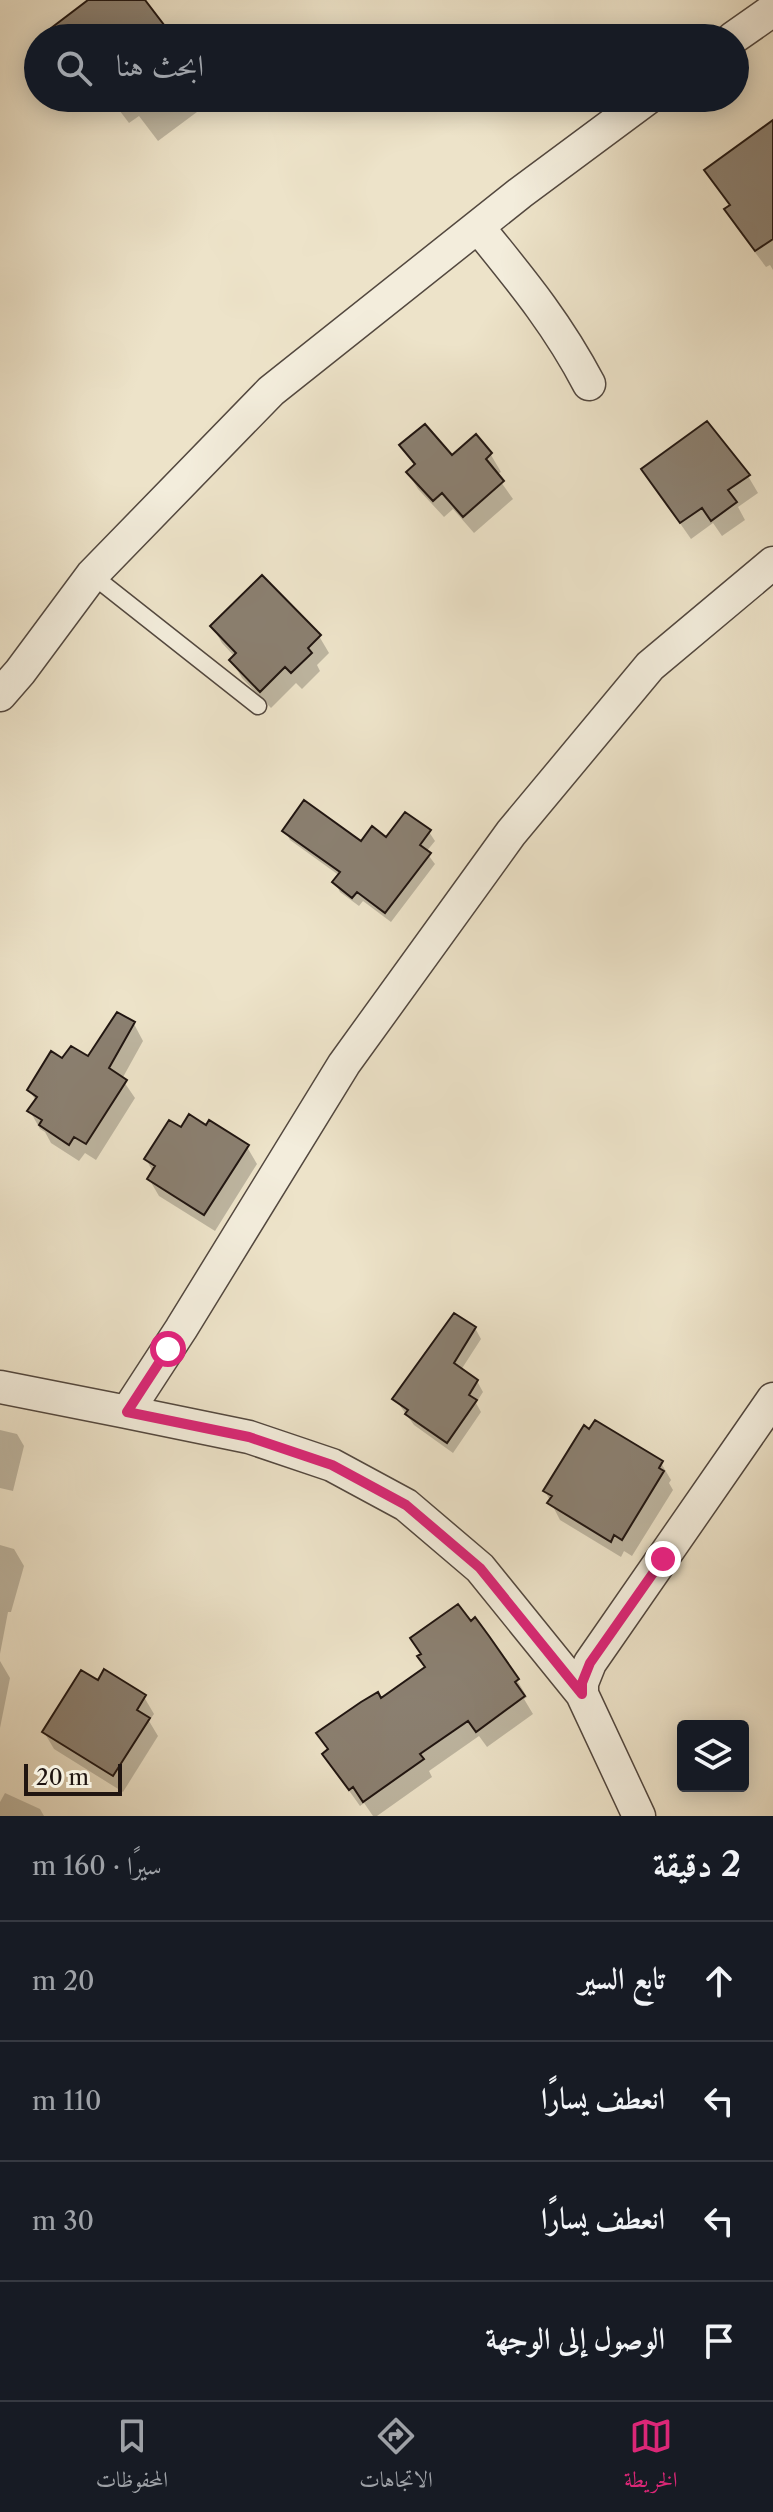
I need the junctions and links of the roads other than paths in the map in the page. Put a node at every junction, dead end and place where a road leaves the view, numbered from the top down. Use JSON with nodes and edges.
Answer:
{"nodes":[{"id":1,"x":773,"y":10,"type":"edge"},
{"id":2,"x":749,"y":27,"type":"edge"},
{"id":3,"x":628,"y":112,"type":"edge"},
{"id":4,"x":478,"y":227,"type":"junction"},
{"id":5,"x":589,"y":384,"type":"dead end"},
{"id":6,"x":773,"y":563,"type":"edge"},
{"id":7,"x":92,"y":575,"type":"junction"},
{"id":8,"x":0,"y":695,"type":"edge"},
{"id":9,"x":258,"y":706,"type":"dead end"},
{"id":10,"x":0,"y":1387,"type":"edge"},
{"id":11,"x":773,"y":1399,"type":"edge"},
{"id":12,"x":127,"y":1412,"type":"junction"},
{"id":13,"x":582,"y":1694,"type":"junction"},
{"id":14,"x":639,"y":1816,"type":"edge"}],
"edges":[{"from":1,"to":2,"type":"street"},
{"from":3,"to":4,"type":"street"},
{"from":4,"to":5,"type":"street"},
{"from":4,"to":7,"type":"street"},
{"from":6,"to":12,"type":"street"},
{"from":7,"to":8,"type":"street"},
{"from":7,"to":9,"type":"lane"},
{"from":10,"to":12,"type":"street"},
{"from":11,"to":13,"type":"street"},
{"from":12,"to":13,"type":"street"},
{"from":13,"to":14,"type":"street"}]}
